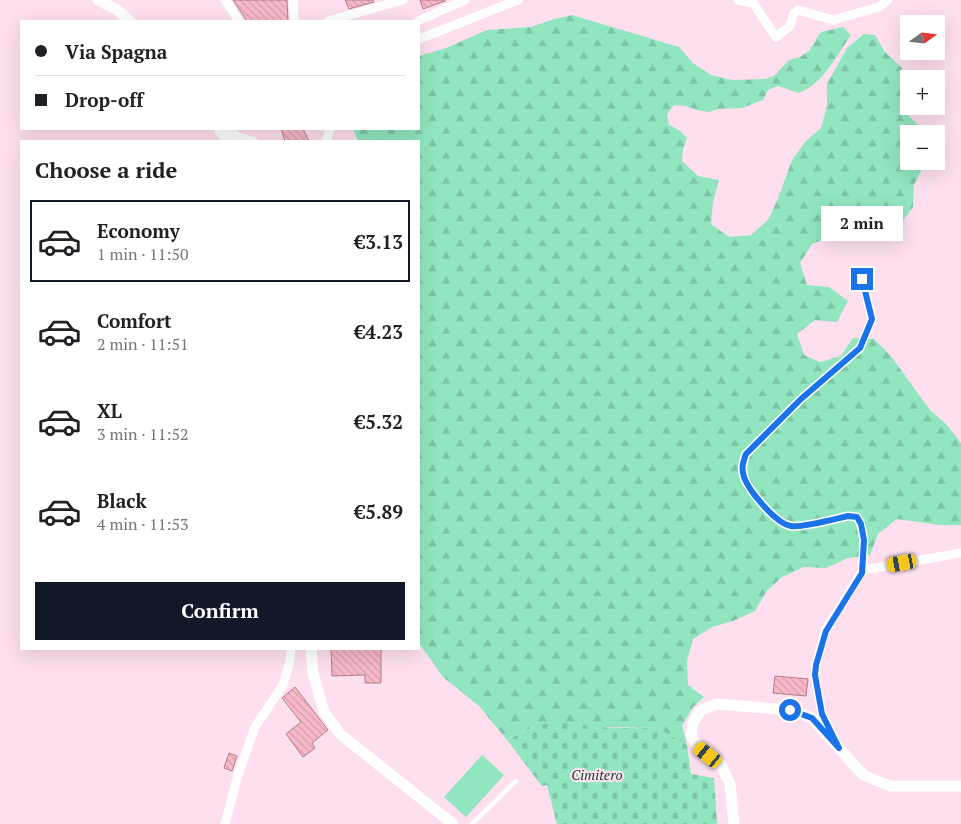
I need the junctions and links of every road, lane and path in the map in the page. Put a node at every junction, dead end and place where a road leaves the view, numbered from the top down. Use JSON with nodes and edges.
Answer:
{"nodes":[{"id":1,"x":98,"y":0,"type":"edge"},
{"id":2,"x":225,"y":0,"type":"edge"},
{"id":3,"x":293,"y":0,"type":"edge"},
{"id":4,"x":403,"y":0,"type":"edge"},
{"id":5,"x":465,"y":0,"type":"edge"},
{"id":6,"x":518,"y":0,"type":"edge"},
{"id":7,"x":738,"y":0,"type":"edge"},
{"id":8,"x":888,"y":0,"type":"edge"},
{"id":9,"x":129,"y":20,"type":"edge"},
{"id":10,"x":238,"y":20,"type":"edge"},
{"id":11,"x":294,"y":20,"type":"edge"},
{"id":12,"x":332,"y":20,"type":"edge"},
{"id":13,"x":420,"y":20,"type":"edge"},
{"id":14,"x":420,"y":39,"type":"edge"},
{"id":15,"x":228,"y":130,"type":"edge"},
{"id":16,"x":248,"y":140,"type":"edge"},
{"id":17,"x":862,"y":279,"type":"dead end"},
{"id":18,"x":961,"y":553,"type":"edge"},
{"id":19,"x":862,"y":573,"type":"junction"},
{"id":20,"x":291,"y":650,"type":"edge"},
{"id":21,"x":311,"y":650,"type":"edge"},
{"id":22,"x":839,"y":748,"type":"junction"},
{"id":23,"x":516,"y":781,"type":"dead end"},
{"id":24,"x":961,"y":786,"type":"edge"},
{"id":25,"x":224,"y":824,"type":"edge"},
{"id":26,"x":453,"y":824,"type":"edge"},
{"id":27,"x":472,"y":824,"type":"edge"},
{"id":28,"x":734,"y":824,"type":"edge"}],
"edges":[{"from":1,"to":9,"type":"street"},
{"from":2,"to":10,"type":"street"},
{"from":3,"to":11,"type":"street"},
{"from":4,"to":12,"type":"street"},
{"from":5,"to":13,"type":"street"},
{"from":6,"to":14,"type":"street"},
{"from":7,"to":8,"type":"street"},
{"from":15,"to":16,"type":"street"},
{"from":17,"to":19,"type":"street"},
{"from":18,"to":19,"type":"street"},
{"from":19,"to":22,"type":"street"},
{"from":20,"to":25,"type":"street"},
{"from":21,"to":26,"type":"street"},
{"from":22,"to":24,"type":"street"},
{"from":22,"to":28,"type":"street"},
{"from":23,"to":27,"type":"lane"}]}
